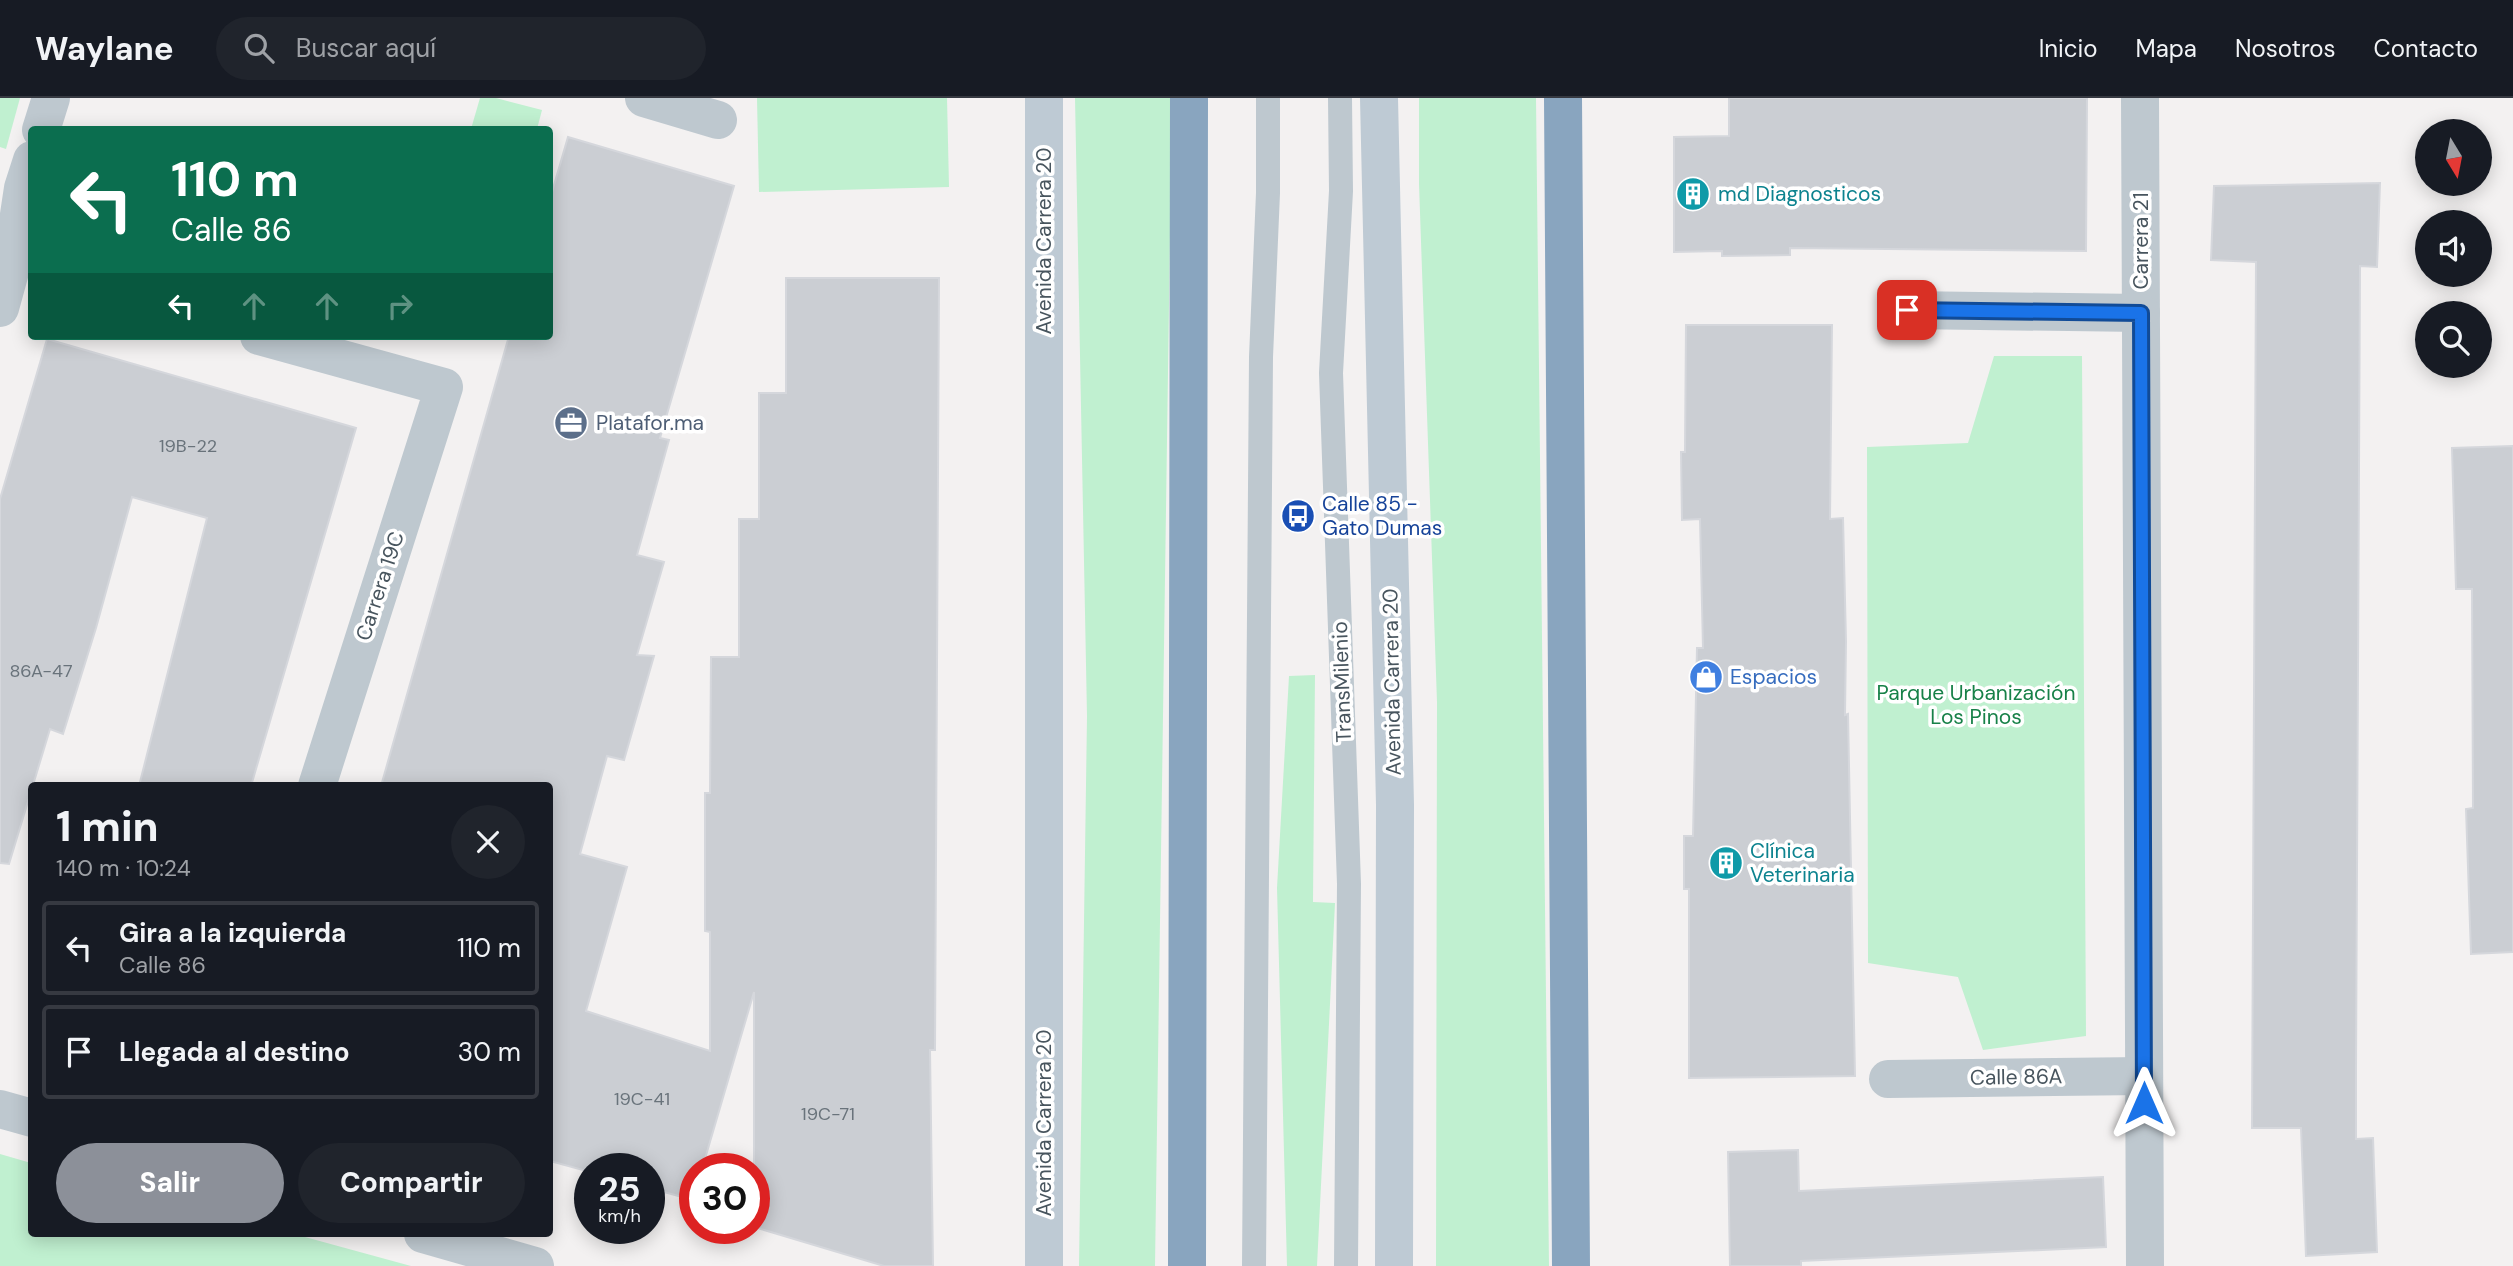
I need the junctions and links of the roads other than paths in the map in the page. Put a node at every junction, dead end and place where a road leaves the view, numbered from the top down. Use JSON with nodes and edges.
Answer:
{"nodes":[{"id":1,"x":51,"y":98,"type":"edge"},
{"id":2,"x":644,"y":98,"type":"edge"},
{"id":3,"x":1044,"y":98,"type":"edge"},
{"id":4,"x":1189,"y":98,"type":"edge"},
{"id":5,"x":1268,"y":98,"type":"edge"},
{"id":6,"x":1340,"y":98,"type":"edge"},
{"id":7,"x":1379,"y":98,"type":"edge"},
{"id":8,"x":1563,"y":98,"type":"edge"},
{"id":9,"x":2140,"y":98,"type":"edge"},
{"id":10,"x":718,"y":120,"type":"dead end"},
{"id":11,"x":42,"y":126,"type":"edge"},
{"id":12,"x":28,"y":172,"type":"edge"},
{"id":13,"x":21,"y":271,"type":"edge"},
{"id":14,"x":0,"y":308,"type":"edge"},
{"id":15,"x":1907,"y":310,"type":"dead end"},
{"id":16,"x":2141,"y":313,"type":"junction"},
{"id":17,"x":274,"y":340,"type":"edge"},
{"id":18,"x":318,"y":782,"type":"edge"},
{"id":19,"x":2144,"y":1076,"type":"junction"},
{"id":20,"x":1888,"y":1079,"type":"dead end"},
{"id":21,"x":0,"y":1109,"type":"edge"},
{"id":22,"x":28,"y":1117,"type":"edge"},
{"id":23,"x":434,"y":1237,"type":"edge"},
{"id":24,"x":535,"y":1266,"type":"edge"},
{"id":25,"x":1044,"y":1266,"type":"edge"},
{"id":26,"x":1187,"y":1266,"type":"edge"},
{"id":27,"x":1254,"y":1266,"type":"edge"},
{"id":28,"x":1346,"y":1266,"type":"edge"},
{"id":29,"x":1394,"y":1266,"type":"edge"},
{"id":30,"x":1571,"y":1266,"type":"edge"},
{"id":31,"x":2145,"y":1266,"type":"edge"}],
"edges":[{"from":1,"to":11,"type":"street"},
{"from":2,"to":10,"type":"street"},
{"from":3,"to":25,"type":"main road","name":"Avenida Carrera 20"},
{"from":4,"to":26,"type":"highway"},
{"from":5,"to":27,"type":"lane"},
{"from":6,"to":28,"type":"lane","name":"TransMilenio"},
{"from":7,"to":29,"type":"main road","name":"Avenida Carrera 20"},
{"from":8,"to":30,"type":"highway"},
{"from":9,"to":16,"type":"street","name":"Carrera 21"},
{"from":12,"to":13,"type":"street"},
{"from":13,"to":14,"type":"street"},
{"from":15,"to":16,"type":"street"},
{"from":16,"to":19,"type":"street","name":"Carrera 21"},
{"from":17,"to":18,"type":"street","name":"Carrera 19C"},
{"from":19,"to":20,"type":"street","name":"Calle 86A"},
{"from":19,"to":31,"type":"street","name":"Carrera 21"},
{"from":21,"to":22,"type":"street"},
{"from":23,"to":24,"type":"street"}]}
